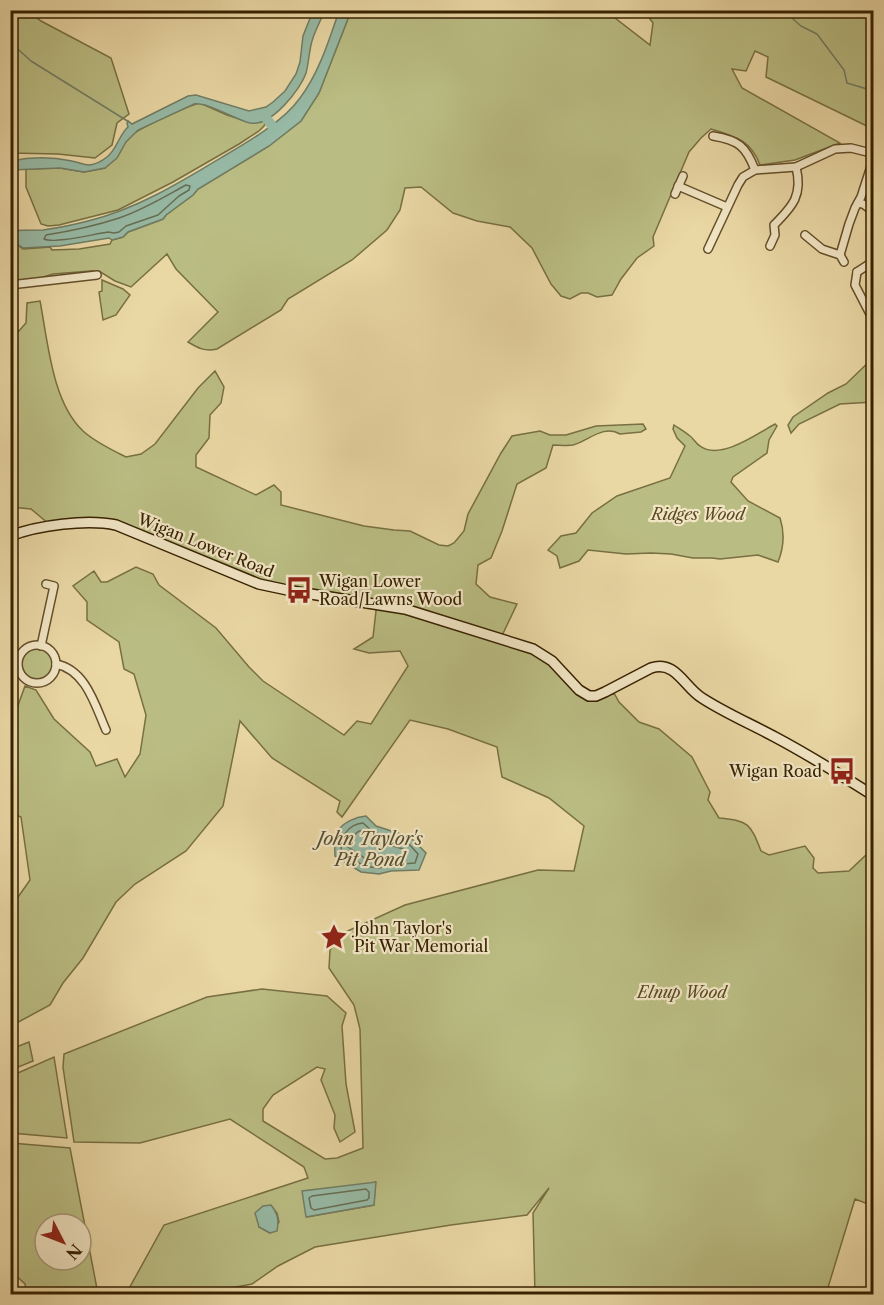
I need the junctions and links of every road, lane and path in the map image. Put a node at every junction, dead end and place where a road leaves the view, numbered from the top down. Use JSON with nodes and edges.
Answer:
{"nodes":[{"id":1,"x":713,"y":136,"type":"dead end"},
{"id":2,"x":872,"y":153,"type":"edge"},
{"id":3,"x":796,"y":167,"type":"junction"},
{"id":4,"x":755,"y":170,"type":"junction"},
{"id":5,"x":683,"y":176,"type":"dead end"},
{"id":6,"x":678,"y":186,"type":"junction"},
{"id":7,"x":675,"y":194,"type":"dead end"},
{"id":8,"x":858,"y":203,"type":"junction"},
{"id":9,"x":727,"y":207,"type":"junction"},
{"id":10,"x":873,"y":212,"type":"edge"},
{"id":11,"x":805,"y":235,"type":"dead end"},
{"id":12,"x":770,"y":246,"type":"dead end"},
{"id":13,"x":708,"y":249,"type":"dead end"},
{"id":14,"x":873,"y":261,"type":"edge"},
{"id":15,"x":97,"y":274,"type":"dead end"},
{"id":16,"x":10,"y":285,"type":"edge"},
{"id":17,"x":870,"y":314,"type":"dead end"},
{"id":18,"x":10,"y":536,"type":"edge"},
{"id":19,"x":46,"y":584,"type":"dead end"},
{"id":20,"x":41,"y":646,"type":"junction"},
{"id":21,"x":14,"y":664,"type":"edge"},
{"id":22,"x":56,"y":664,"type":"junction"},
{"id":23,"x":106,"y":730,"type":"dead end"},
{"id":24,"x":873,"y":796,"type":"edge"}],
"edges":[{"from":1,"to":4,"type":"street"},
{"from":2,"to":3,"type":"street"},
{"from":2,"to":8,"type":"street"},
{"from":3,"to":4,"type":"street"},
{"from":3,"to":12,"type":"street"},
{"from":4,"to":9,"type":"street"},
{"from":5,"to":6,"type":"street"},
{"from":6,"to":7,"type":"street"},
{"from":6,"to":9,"type":"street"},
{"from":8,"to":10,"type":"street"},
{"from":8,"to":11,"type":"street"},
{"from":9,"to":13,"type":"street"},
{"from":14,"to":17,"type":"street"},
{"from":15,"to":16,"type":"street"},
{"from":18,"to":24,"type":"main road","name":"Wigan Lower Road"},
{"from":19,"to":20,"type":"street"},
{"from":20,"to":21,"type":"street"},
{"from":20,"to":22,"type":"street"},
{"from":21,"to":22,"type":"street"},
{"from":22,"to":23,"type":"street"}]}
